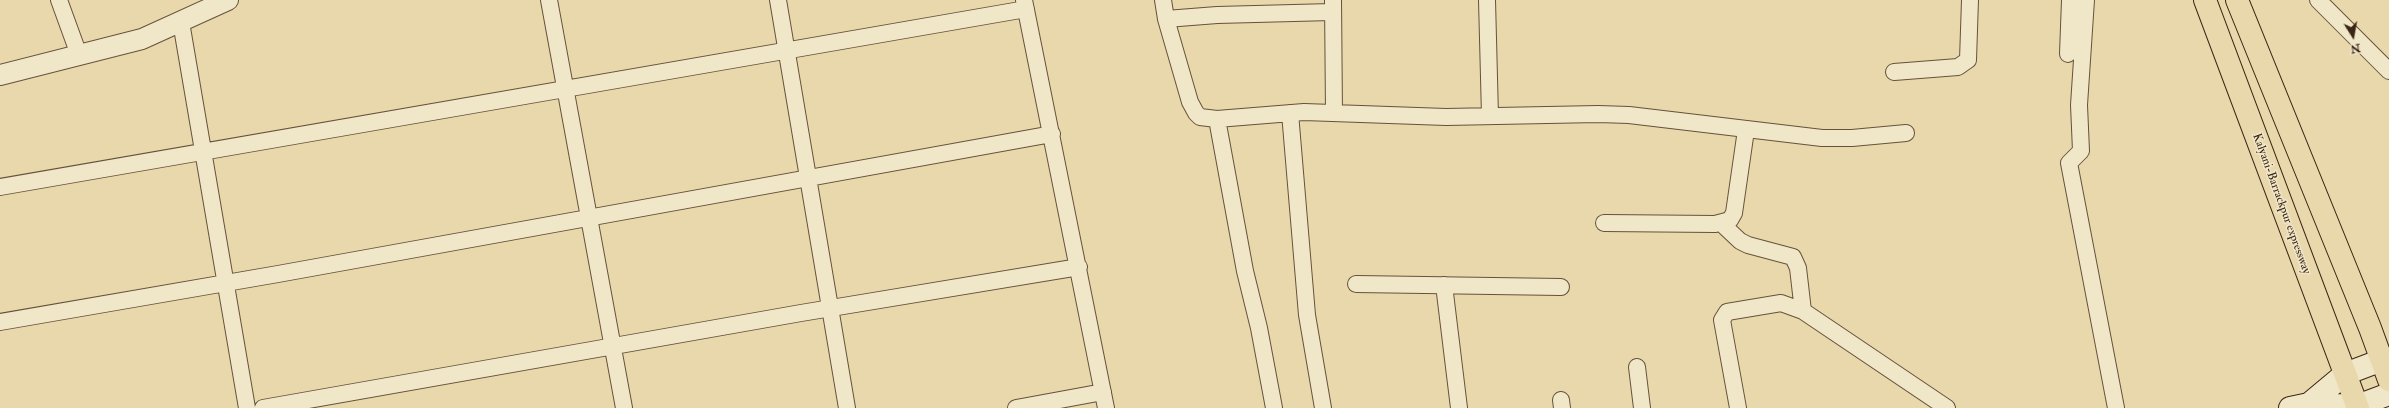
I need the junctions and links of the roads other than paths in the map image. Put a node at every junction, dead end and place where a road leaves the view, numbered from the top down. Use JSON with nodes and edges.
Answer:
{"nodes":[{"id":1,"x":59,"y":0,"type":"edge"},
{"id":2,"x":228,"y":0,"type":"edge"},
{"id":3,"x":549,"y":0,"type":"edge"},
{"id":4,"x":778,"y":0,"type":"edge"},
{"id":5,"x":1163,"y":0,"type":"edge"},
{"id":6,"x":1487,"y":0,"type":"edge"},
{"id":7,"x":1970,"y":0,"type":"edge"},
{"id":8,"x":2070,"y":0,"type":"edge"},
{"id":9,"x":2086,"y":0,"type":"edge"},
{"id":10,"x":2205,"y":0,"type":"edge"},
{"id":11,"x":2237,"y":0,"type":"edge"},
{"id":12,"x":2318,"y":0,"type":"edge"},
{"id":13,"x":1025,"y":5,"type":"edge"},
{"id":14,"x":1333,"y":6,"type":"edge"},
{"id":15,"x":1166,"y":19,"type":"junction"},
{"id":16,"x":181,"y":22,"type":"junction"},
{"id":17,"x":787,"y":50,"type":"junction"},
{"id":18,"x":2068,"y":54,"type":"dead end"},
{"id":19,"x":79,"y":55,"type":"junction"},
{"id":20,"x":1894,"y":72,"type":"dead end"},
{"id":21,"x":2389,"y":72,"type":"edge"},
{"id":22,"x":0,"y":74,"type":"edge"},
{"id":23,"x":565,"y":88,"type":"junction"},
{"id":24,"x":1290,"y":113,"type":"junction"},
{"id":25,"x":1334,"y":113,"type":"junction"},
{"id":26,"x":1490,"y":116,"type":"junction"},
{"id":27,"x":1217,"y":118,"type":"junction"},
{"id":28,"x":1746,"y":130,"type":"junction"},
{"id":29,"x":1906,"y":133,"type":"dead end"},
{"id":30,"x":1052,"y":134,"type":"junction"},
{"id":31,"x":202,"y":152,"type":"junction"},
{"id":32,"x":809,"y":177,"type":"junction"},
{"id":33,"x":0,"y":187,"type":"edge"},
{"id":34,"x":587,"y":217,"type":"junction"},
{"id":35,"x":1604,"y":224,"type":"dead end"},
{"id":36,"x":1722,"y":224,"type":"junction"},
{"id":37,"x":1079,"y":267,"type":"junction"},
{"id":38,"x":224,"y":283,"type":"junction"},
{"id":39,"x":1356,"y":284,"type":"dead end"},
{"id":40,"x":1444,"y":285,"type":"junction"},
{"id":41,"x":1561,"y":287,"type":"dead end"},
{"id":42,"x":829,"y":308,"type":"junction"},
{"id":43,"x":1803,"y":311,"type":"junction"},
{"id":44,"x":0,"y":322,"type":"edge"},
{"id":45,"x":612,"y":346,"type":"junction"},
{"id":46,"x":2387,"y":365,"type":"edge"},
{"id":47,"x":1637,"y":367,"type":"dead end"},
{"id":48,"x":2345,"y":374,"type":"junction"},
{"id":49,"x":2389,"y":394,"type":"edge"},
{"id":50,"x":1105,"y":400,"type":"edge"},
{"id":51,"x":2299,"y":406,"type":"edge"},
{"id":52,"x":2358,"y":407,"type":"edge"},
{"id":53,"x":247,"y":408,"type":"edge"},
{"id":54,"x":263,"y":408,"type":"edge"},
{"id":55,"x":624,"y":408,"type":"edge"},
{"id":56,"x":847,"y":408,"type":"edge"},
{"id":57,"x":1016,"y":408,"type":"edge"},
{"id":58,"x":1274,"y":408,"type":"edge"},
{"id":59,"x":1323,"y":408,"type":"edge"},
{"id":60,"x":1459,"y":408,"type":"edge"},
{"id":61,"x":1642,"y":408,"type":"edge"},
{"id":62,"x":1738,"y":408,"type":"edge"},
{"id":63,"x":1947,"y":408,"type":"edge"},
{"id":64,"x":2116,"y":408,"type":"edge"}],
"edges":[{"from":1,"to":19,"type":"street"},
{"from":2,"to":16,"type":"street"},
{"from":3,"to":23,"type":"street"},
{"from":4,"to":17,"type":"street"},
{"from":5,"to":15,"type":"street"},
{"from":6,"to":26,"type":"street"},
{"from":7,"to":20,"type":"street"},
{"from":8,"to":18,"type":"street"},
{"from":9,"to":64,"type":"street"},
{"from":10,"to":48,"type":"highway","name":"Kalyani-Barrackpur expressway"},
{"from":11,"to":46,"type":"highway"},
{"from":12,"to":21,"type":"street"},
{"from":13,"to":17,"type":"street"},
{"from":13,"to":30,"type":"street"},
{"from":14,"to":15,"type":"street"},
{"from":14,"to":25,"type":"street"},
{"from":15,"to":27,"type":"street"},
{"from":16,"to":19,"type":"street"},
{"from":16,"to":31,"type":"street"},
{"from":17,"to":23,"type":"street"},
{"from":17,"to":32,"type":"street"},
{"from":19,"to":22,"type":"street"},
{"from":23,"to":31,"type":"street"},
{"from":23,"to":34,"type":"street"},
{"from":24,"to":25,"type":"street"},
{"from":24,"to":27,"type":"street"},
{"from":24,"to":59,"type":"street"},
{"from":25,"to":26,"type":"street"},
{"from":26,"to":28,"type":"street"},
{"from":27,"to":58,"type":"street"},
{"from":28,"to":29,"type":"street"},
{"from":28,"to":36,"type":"street"},
{"from":30,"to":32,"type":"street"},
{"from":30,"to":37,"type":"street"},
{"from":31,"to":33,"type":"street"},
{"from":31,"to":38,"type":"street"},
{"from":32,"to":34,"type":"street"},
{"from":32,"to":42,"type":"street"},
{"from":34,"to":38,"type":"street"},
{"from":34,"to":45,"type":"street"},
{"from":35,"to":36,"type":"street"},
{"from":36,"to":43,"type":"street"},
{"from":37,"to":42,"type":"street"},
{"from":37,"to":50,"type":"street"},
{"from":38,"to":44,"type":"street"},
{"from":38,"to":53,"type":"street"},
{"from":39,"to":40,"type":"street"},
{"from":40,"to":41,"type":"street"},
{"from":40,"to":60,"type":"street"},
{"from":42,"to":45,"type":"street"},
{"from":42,"to":56,"type":"street"},
{"from":43,"to":62,"type":"street"},
{"from":43,"to":63,"type":"street"},
{"from":45,"to":54,"type":"street"},
{"from":45,"to":55,"type":"street"},
{"from":46,"to":48,"type":"main road"},
{"from":47,"to":61,"type":"street"},
{"from":48,"to":51,"type":"main road"},
{"from":48,"to":52,"type":"highway","name":"Kalyani-Barrackpur expressway"},
{"from":49,"to":52,"type":"main road"},
{"from":50,"to":57,"type":"street"},
{"from":51,"to":52,"type":"main road"}]}
